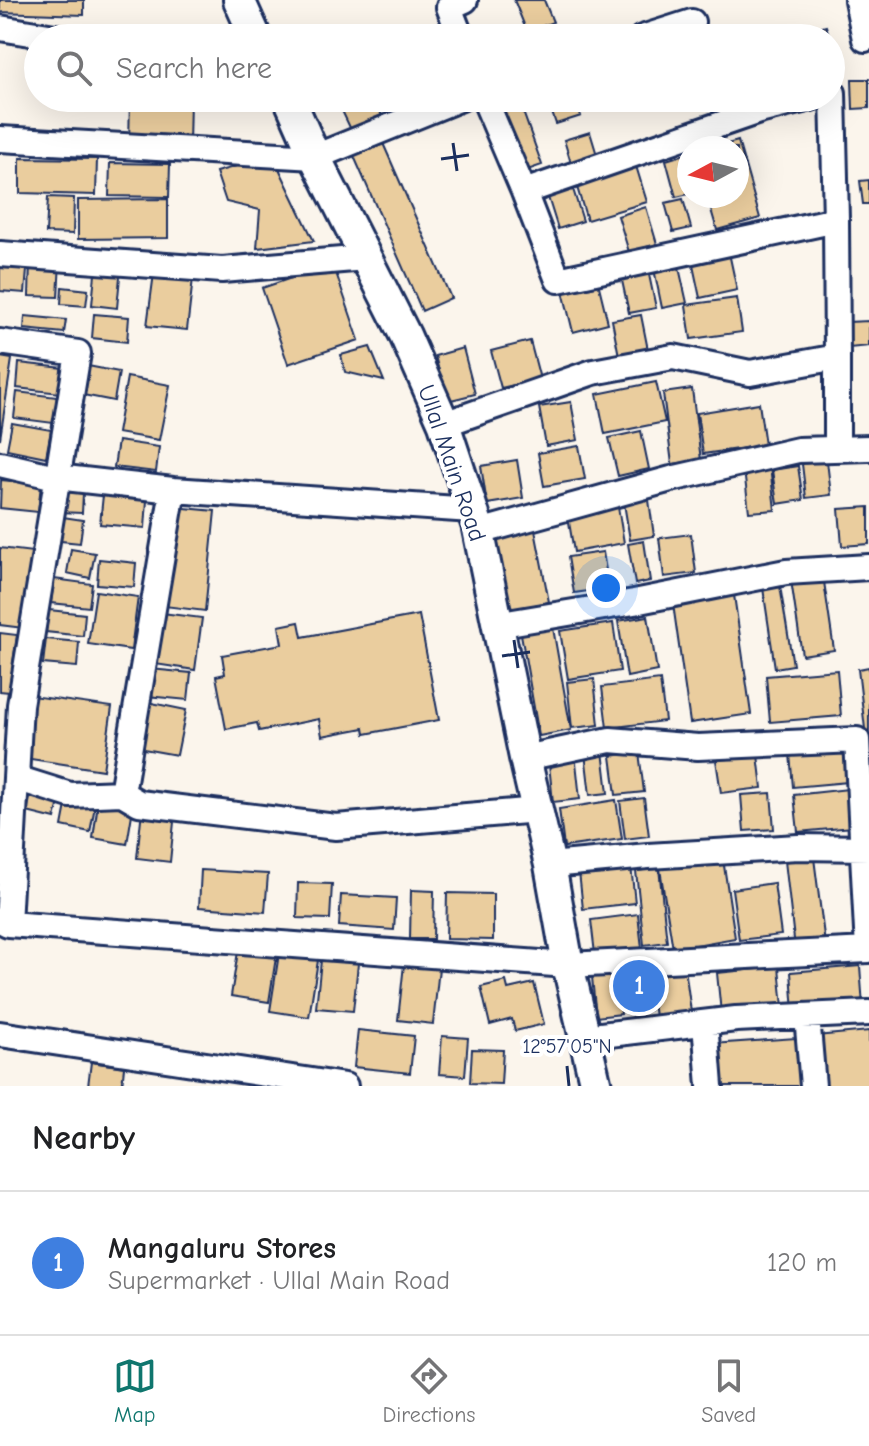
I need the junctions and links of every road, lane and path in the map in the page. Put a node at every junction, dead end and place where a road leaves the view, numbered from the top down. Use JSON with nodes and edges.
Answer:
{"nodes":[{"id":1,"x":239,"y":0,"type":"edge"},
{"id":2,"x":465,"y":0,"type":"edge"},
{"id":3,"x":857,"y":0,"type":"edge"},
{"id":4,"x":692,"y":22,"type":"dead end"},
{"id":5,"x":250,"y":24,"type":"edge"},
{"id":6,"x":456,"y":24,"type":"edge"},
{"id":7,"x":686,"y":24,"type":"edge"},
{"id":8,"x":0,"y":28,"type":"edge"},
{"id":9,"x":24,"y":32,"type":"edge"},
{"id":10,"x":865,"y":39,"type":"dead end"},
{"id":11,"x":295,"y":112,"type":"edge"},
{"id":12,"x":426,"y":112,"type":"edge"},
{"id":13,"x":490,"y":112,"type":"edge"},
{"id":14,"x":756,"y":112,"type":"edge"},
{"id":15,"x":833,"y":112,"type":"edge"},
{"id":16,"x":0,"y":139,"type":"edge"},
{"id":17,"x":315,"y":157,"type":"junction"},
{"id":18,"x":524,"y":192,"type":"junction"},
{"id":19,"x":836,"y":220,"type":"junction"},
{"id":20,"x":0,"y":254,"type":"edge"},
{"id":21,"x":366,"y":258,"type":"junction"},
{"id":22,"x":0,"y":342,"type":"edge"},
{"id":23,"x":837,"y":357,"type":"junction"},
{"id":24,"x":444,"y":424,"type":"junction"},
{"id":25,"x":837,"y":448,"type":"junction"},
{"id":26,"x":869,"y":448,"type":"edge"},
{"id":27,"x":0,"y":464,"type":"edge"},
{"id":28,"x":56,"y":477,"type":"junction"},
{"id":29,"x":173,"y":490,"type":"junction"},
{"id":30,"x":475,"y":521,"type":"junction"},
{"id":31,"x":869,"y":567,"type":"edge"},
{"id":32,"x":496,"y":625,"type":"junction"},
{"id":33,"x":10,"y":703,"type":"edge"},
{"id":34,"x":525,"y":758,"type":"junction"},
{"id":35,"x":16,"y":778,"type":"junction"},
{"id":36,"x":122,"y":793,"type":"junction"},
{"id":37,"x":538,"y":810,"type":"junction"},
{"id":38,"x":866,"y":848,"type":"edge"},
{"id":39,"x":550,"y":865,"type":"junction"},
{"id":40,"x":4,"y":922,"type":"edge"},
{"id":41,"x":868,"y":950,"type":"edge"},
{"id":42,"x":869,"y":959,"type":"edge"},
{"id":43,"x":568,"y":965,"type":"junction"},
{"id":44,"x":869,"y":1013,"type":"edge"},
{"id":45,"x":807,"y":1016,"type":"junction"},
{"id":46,"x":705,"y":1023,"type":"junction"},
{"id":47,"x":0,"y":1034,"type":"edge"},
{"id":48,"x":584,"y":1037,"type":"junction"},
{"id":49,"x":345,"y":1086,"type":"edge"},
{"id":50,"x":596,"y":1086,"type":"edge"},
{"id":51,"x":710,"y":1086,"type":"edge"},
{"id":52,"x":813,"y":1086,"type":"edge"}],
"edges":[{"from":1,"to":5,"type":"main road"},
{"from":2,"to":6,"type":"street"},
{"from":3,"to":10,"type":"street"},
{"from":4,"to":7,"type":"street"},
{"from":8,"to":9,"type":"street"},
{"from":11,"to":17,"type":"main road","name":"Ullal Main Road"},
{"from":12,"to":17,"type":"street"},
{"from":13,"to":18,"type":"street"},
{"from":14,"to":18,"type":"street"},
{"from":15,"to":19,"type":"street"},
{"from":16,"to":17,"type":"street"},
{"from":17,"to":21,"type":"main road","name":"Ullal Main Road"},
{"from":18,"to":19,"type":"street"},
{"from":19,"to":23,"type":"street"},
{"from":20,"to":21,"type":"street"},
{"from":21,"to":24,"type":"main road","name":"Ullal Main Road"},
{"from":22,"to":28,"type":"street"},
{"from":23,"to":24,"type":"street"},
{"from":23,"to":25,"type":"street"},
{"from":24,"to":30,"type":"main road","name":"Ullal Main Road"},
{"from":25,"to":26,"type":"street"},
{"from":25,"to":30,"type":"street"},
{"from":27,"to":28,"type":"street"},
{"from":28,"to":29,"type":"street"},
{"from":28,"to":33,"type":"street"},
{"from":29,"to":30,"type":"street"},
{"from":29,"to":36,"type":"street"},
{"from":30,"to":32,"type":"main road","name":"Ullal Main Road"},
{"from":31,"to":32,"type":"street"},
{"from":32,"to":34,"type":"main road","name":"Ullal Main Road"},
{"from":33,"to":35,"type":"street"},
{"from":34,"to":37,"type":"main road","name":"Ullal Main Road"},
{"from":34,"to":38,"type":"street"},
{"from":35,"to":36,"type":"street"},
{"from":35,"to":40,"type":"street"},
{"from":36,"to":37,"type":"street"},
{"from":37,"to":39,"type":"main road","name":"Ullal Main Road"},
{"from":38,"to":39,"type":"street"},
{"from":38,"to":41,"type":"street"},
{"from":39,"to":43,"type":"main road","name":"Ullal Main Road"},
{"from":40,"to":43,"type":"street"},
{"from":41,"to":42,"type":"street"},
{"from":41,"to":43,"type":"street"},
{"from":43,"to":48,"type":"main road","name":"Ullal Main Road"},
{"from":44,"to":45,"type":"street"},
{"from":45,"to":46,"type":"street"},
{"from":45,"to":52,"type":"street"},
{"from":46,"to":48,"type":"street"},
{"from":46,"to":51,"type":"street"},
{"from":47,"to":49,"type":"street"},
{"from":48,"to":50,"type":"main road","name":"Ullal Main Road"}]}
